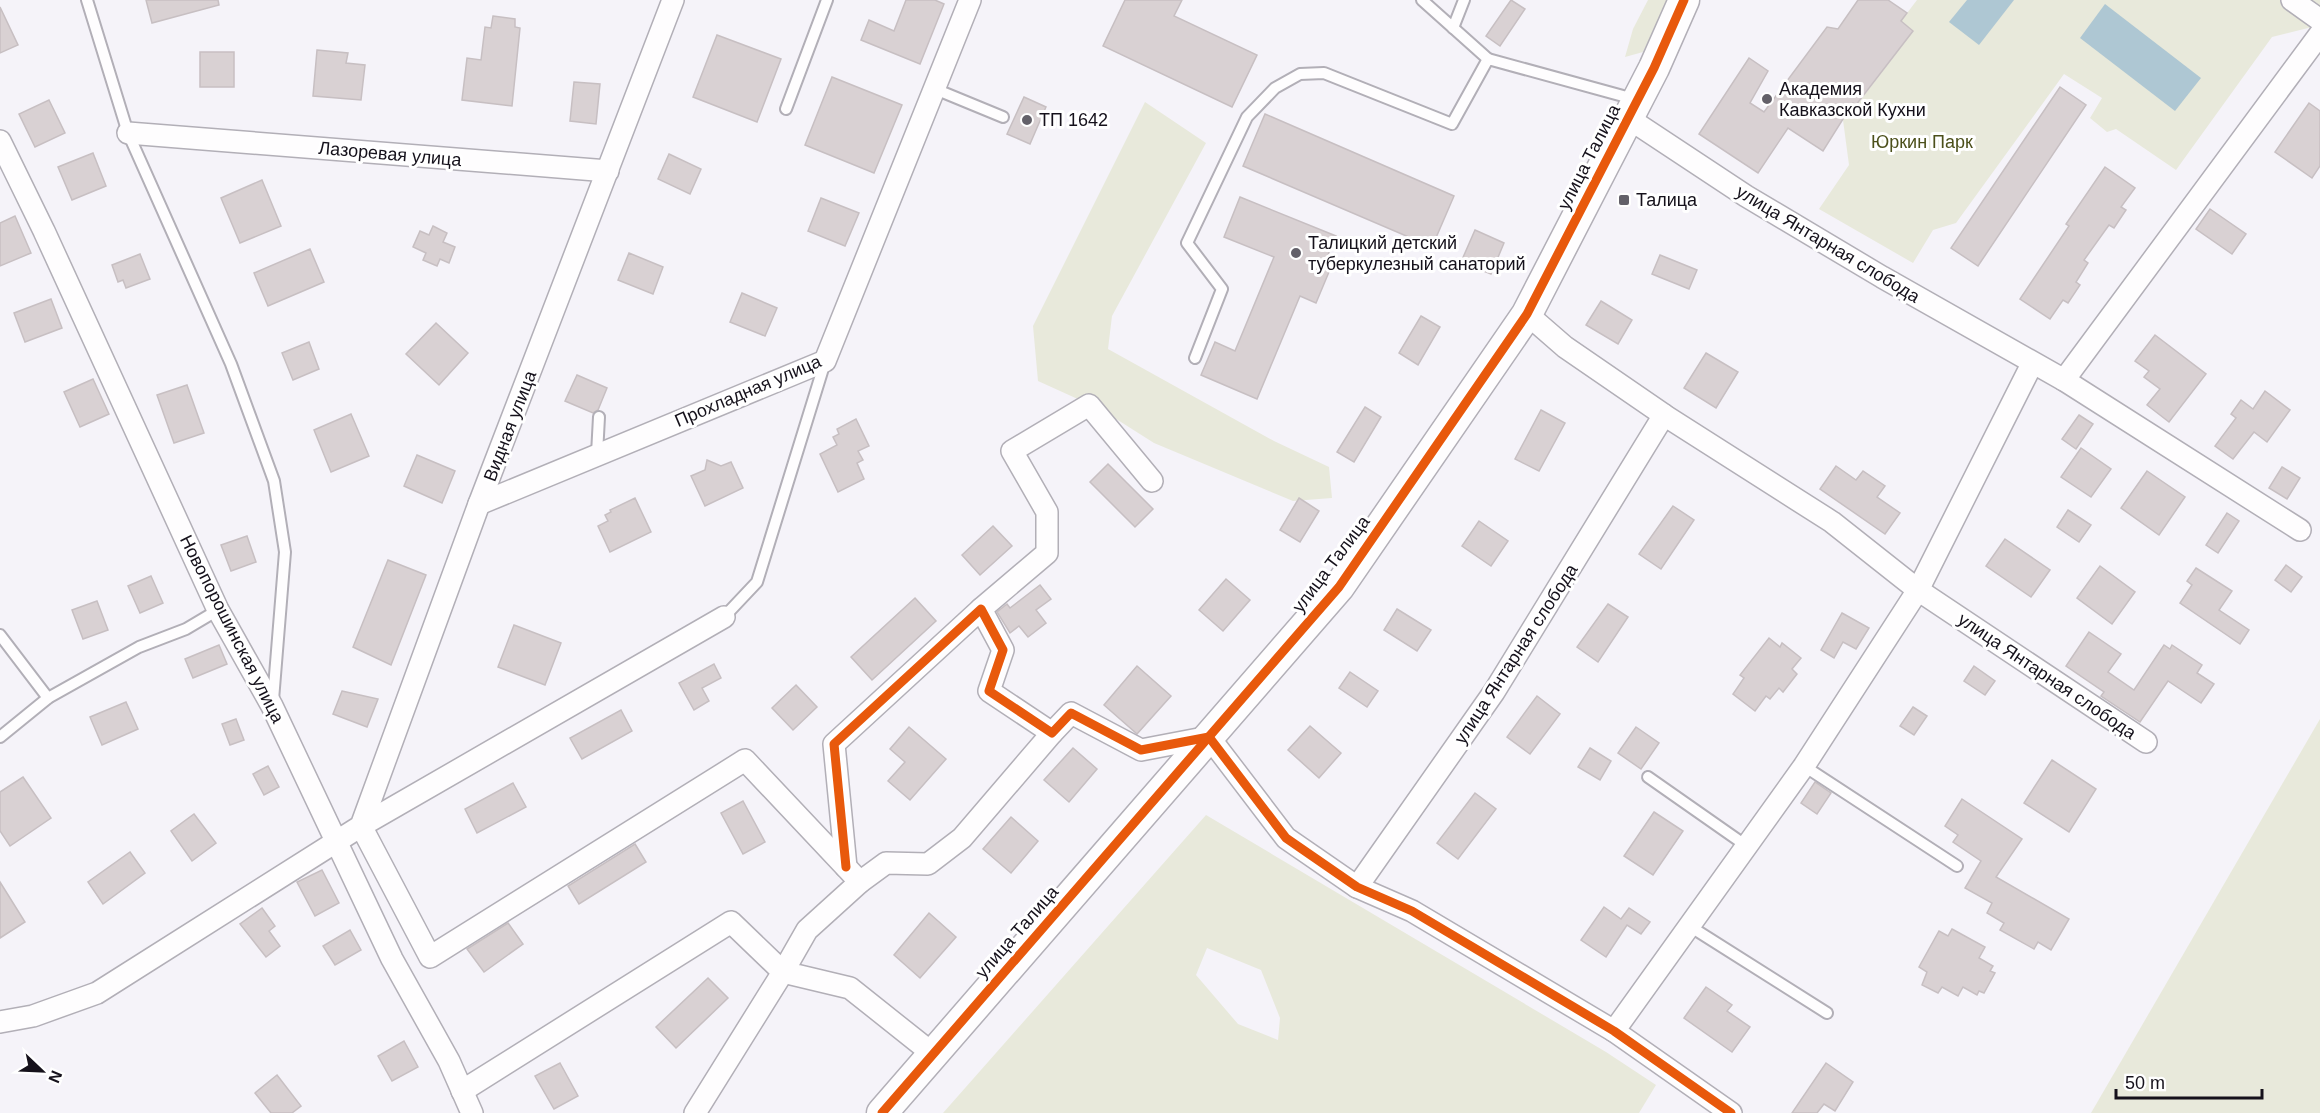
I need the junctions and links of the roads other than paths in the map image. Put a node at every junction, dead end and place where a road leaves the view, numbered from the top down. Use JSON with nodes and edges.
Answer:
{"nodes":[{"id":1,"x":87,"y":0,"type":"edge"},
{"id":2,"x":673,"y":0,"type":"edge"},
{"id":3,"x":826,"y":0,"type":"edge"},
{"id":4,"x":970,"y":0,"type":"edge"},
{"id":5,"x":1422,"y":0,"type":"edge"},
{"id":6,"x":1464,"y":0,"type":"edge"},
{"id":7,"x":1684,"y":0,"type":"edge"},
{"id":8,"x":2292,"y":0,"type":"edge"},
{"id":9,"x":2320,"y":20,"type":"edge"},
{"id":10,"x":1453,"y":28,"type":"junction"},
{"id":11,"x":2320,"y":34,"type":"edge"},
{"id":12,"x":1488,"y":59,"type":"junction"},
{"id":13,"x":935,"y":89,"type":"junction"},
{"id":14,"x":1632,"y":109,"type":"junction"},
{"id":15,"x":786,"y":110,"type":"dead end"},
{"id":16,"x":1003,"y":117,"type":"dead end"},
{"id":17,"x":128,"y":133,"type":"junction"},
{"id":18,"x":0,"y":141,"type":"edge"},
{"id":19,"x":608,"y":171,"type":"junction"},
{"id":20,"x":1527,"y":314,"type":"junction"},
{"id":21,"x":1195,"y":358,"type":"dead end"},
{"id":22,"x":825,"y":361,"type":"junction"},
{"id":23,"x":2032,"y":364,"type":"junction"},
{"id":24,"x":2064,"y":380,"type":"junction"},
{"id":25,"x":1664,"y":415,"type":"junction"},
{"id":26,"x":599,"y":417,"type":"dead end"},
{"id":27,"x":597,"y":454,"type":"junction"},
{"id":28,"x":1152,"y":481,"type":"dead end"},
{"id":29,"x":479,"y":504,"type":"junction"},
{"id":30,"x":2300,"y":530,"type":"dead end"},
{"id":31,"x":1918,"y":590,"type":"junction"},
{"id":32,"x":981,"y":609,"type":"junction"},
{"id":33,"x":218,"y":610,"type":"junction"},
{"id":34,"x":724,"y":616,"type":"joint"},
{"id":35,"x":0,"y":635,"type":"edge"},
{"id":36,"x":48,"y":698,"type":"junction"},
{"id":37,"x":272,"y":706,"type":"junction"},
{"id":38,"x":1052,"y":733,"type":"junction"},
{"id":39,"x":0,"y":737,"type":"edge"},
{"id":40,"x":1209,"y":737,"type":"junction"},
{"id":41,"x":2146,"y":742,"type":"dead end"},
{"id":42,"x":1804,"y":766,"type":"junction"},
{"id":43,"x":1648,"y":777,"type":"dead end"},
{"id":44,"x":361,"y":826,"type":"junction"},
{"id":45,"x":336,"y":843,"type":"junction"},
{"id":46,"x":1748,"y":847,"type":"junction"},
{"id":47,"x":1957,"y":866,"type":"dead end"},
{"id":48,"x":853,"y":875,"type":"junction"},
{"id":49,"x":1357,"y":887,"type":"junction"},
{"id":50,"x":1691,"y":927,"type":"junction"},
{"id":51,"x":783,"y":972,"type":"junction"},
{"id":52,"x":1827,"y":1013,"type":"dead end"},
{"id":53,"x":0,"y":1022,"type":"edge"},
{"id":54,"x":1614,"y":1031,"type":"junction"},
{"id":55,"x":933,"y":1054,"type":"junction"},
{"id":56,"x":462,"y":1091,"type":"junction"},
{"id":57,"x":472,"y":1113,"type":"edge"},
{"id":58,"x":695,"y":1113,"type":"edge"},
{"id":59,"x":882,"y":1113,"type":"edge"},
{"id":60,"x":1731,"y":1113,"type":"edge"}],
"edges":[{"from":1,"to":17,"type":"lane"},
{"from":2,"to":19,"type":"street","name":"Видная улица"},
{"from":3,"to":15,"type":"lane"},
{"from":4,"to":13,"type":"street","name":"Прохладная улица"},
{"from":5,"to":10,"type":"lane"},
{"from":6,"to":10,"type":"lane"},
{"from":7,"to":14,"type":"street","name":"улица Талица"},
{"from":8,"to":9,"type":"street"},
{"from":10,"to":12,"type":"lane"},
{"from":11,"to":24,"type":"street"},
{"from":12,"to":14,"type":"lane"},
{"from":12,"to":21,"type":"lane"},
{"from":13,"to":16,"type":"lane"},
{"from":13,"to":22,"type":"street","name":"Прохладная улица"},
{"from":14,"to":20,"type":"street","name":"улица Талица"},
{"from":14,"to":23,"type":"street","name":"улица Янтарная слобода"},
{"from":17,"to":19,"type":"street","name":"Лазоревая улица"},
{"from":17,"to":37,"type":"lane"},
{"from":18,"to":33,"type":"street","name":"Новопорошинская улица"},
{"from":19,"to":29,"type":"street","name":"Видная улица"},
{"from":20,"to":25,"type":"street","name":"улица Янтарная слобода"},
{"from":20,"to":40,"type":"street","name":"улица Талица"},
{"from":22,"to":27,"type":"street","name":"Прохладная улица"},
{"from":22,"to":34,"type":"lane"},
{"from":23,"to":24,"type":"street","name":"улица Янтарная слобода"},
{"from":23,"to":31,"type":"street"},
{"from":24,"to":30,"type":"street","name":"улица Янтарная слобода"},
{"from":25,"to":31,"type":"street","name":"улица Янтарная слобода"},
{"from":25,"to":49,"type":"street","name":"улица Янтарная слобода"},
{"from":26,"to":27,"type":"lane"},
{"from":27,"to":29,"type":"street","name":"Прохладная улица"},
{"from":28,"to":32,"type":"street"},
{"from":29,"to":44,"type":"street","name":"Видная улица"},
{"from":31,"to":41,"type":"street","name":"улица Янтарная слобода"},
{"from":31,"to":42,"type":"street"},
{"from":32,"to":38,"type":"street"},
{"from":32,"to":48,"type":"street"},
{"from":33,"to":36,"type":"lane"},
{"from":33,"to":37,"type":"street","name":"Новопорошинская улица"},
{"from":34,"to":44,"type":"street"},
{"from":35,"to":36,"type":"lane"},
{"from":36,"to":39,"type":"lane"},
{"from":37,"to":45,"type":"street","name":"Новопорошинская улица"},
{"from":38,"to":40,"type":"street"},
{"from":38,"to":48,"type":"street"},
{"from":40,"to":49,"type":"street"},
{"from":40,"to":55,"type":"street","name":"улица Талица"},
{"from":42,"to":46,"type":"street"},
{"from":42,"to":47,"type":"lane"},
{"from":43,"to":46,"type":"lane"},
{"from":44,"to":45,"type":"street"},
{"from":44,"to":48,"type":"street"},
{"from":45,"to":53,"type":"street"},
{"from":45,"to":56,"type":"street","name":"Новопорошинская улица"},
{"from":46,"to":50,"type":"street"},
{"from":48,"to":51,"type":"street"},
{"from":49,"to":54,"type":"street"},
{"from":50,"to":52,"type":"lane"},
{"from":50,"to":54,"type":"street"},
{"from":51,"to":55,"type":"street"},
{"from":51,"to":56,"type":"street"},
{"from":51,"to":58,"type":"street"},
{"from":54,"to":60,"type":"street"},
{"from":55,"to":59,"type":"street","name":"улица Талица"},
{"from":56,"to":57,"type":"street","name":"Новопорошинская улица"}]}
